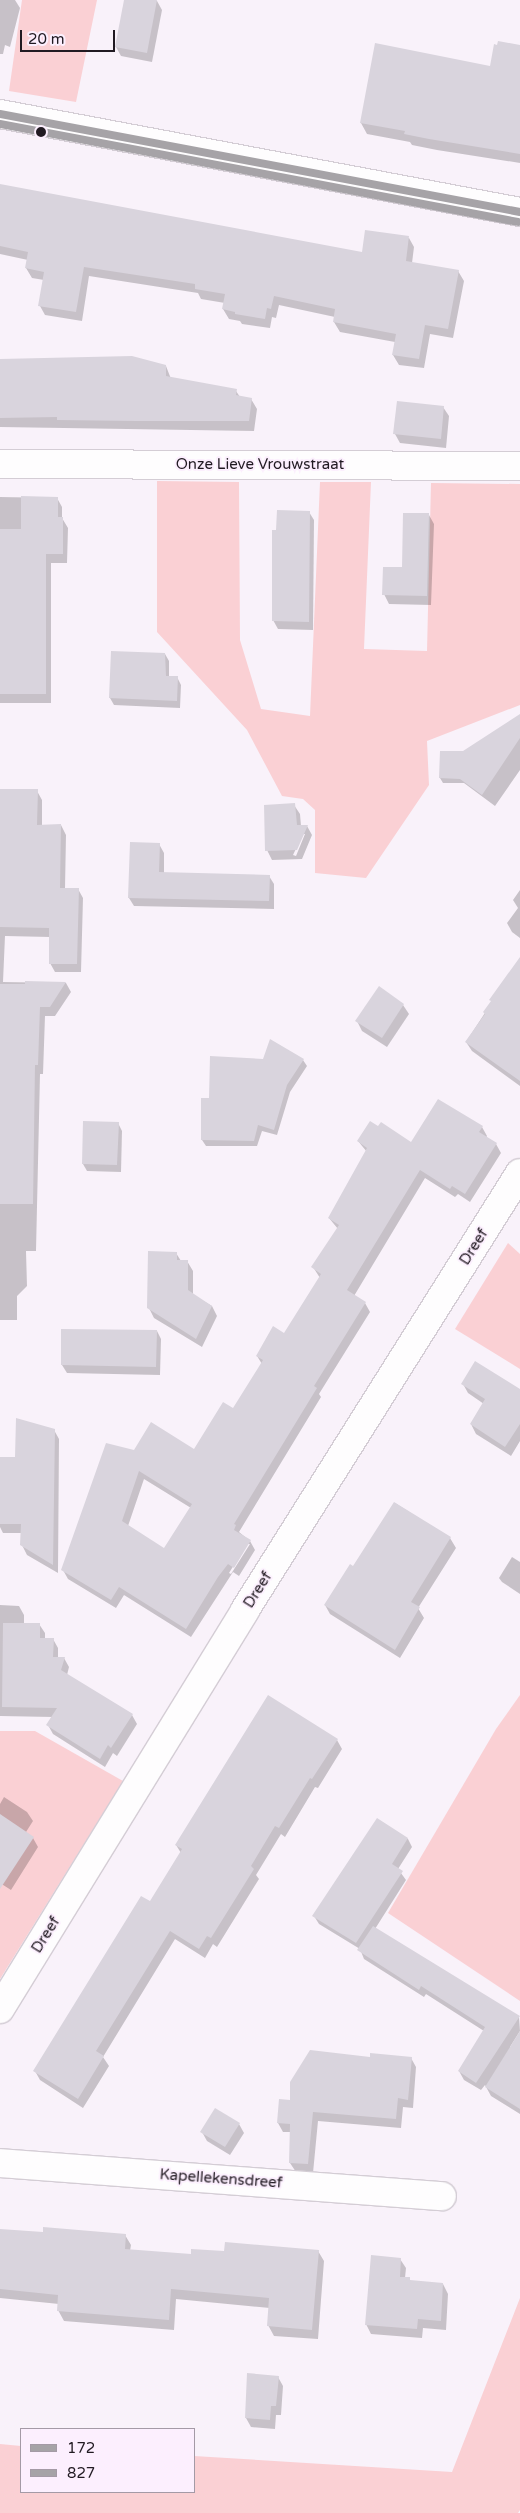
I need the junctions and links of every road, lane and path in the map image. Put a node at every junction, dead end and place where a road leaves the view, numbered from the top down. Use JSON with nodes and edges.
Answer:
{"nodes":[{"id":1,"x":0,"y":114,"type":"edge"},
{"id":2,"x":520,"y":212,"type":"edge"},
{"id":3,"x":0,"y":464,"type":"edge"},
{"id":4,"x":520,"y":466,"type":"edge"},
{"id":5,"x":520,"y":1173,"type":"edge"},
{"id":6,"x":0,"y":2009,"type":"edge"},
{"id":7,"x":0,"y":2163,"type":"edge"},
{"id":8,"x":442,"y":2196,"type":"dead end"}],
"edges":[{"from":1,"to":2,"type":"street"},
{"from":3,"to":4,"type":"street","name":"Onze Lieve Vrouwstraat"},
{"from":5,"to":6,"type":"street","name":"Dreef"},
{"from":7,"to":8,"type":"street","name":"Kapellekensdreef"}]}
